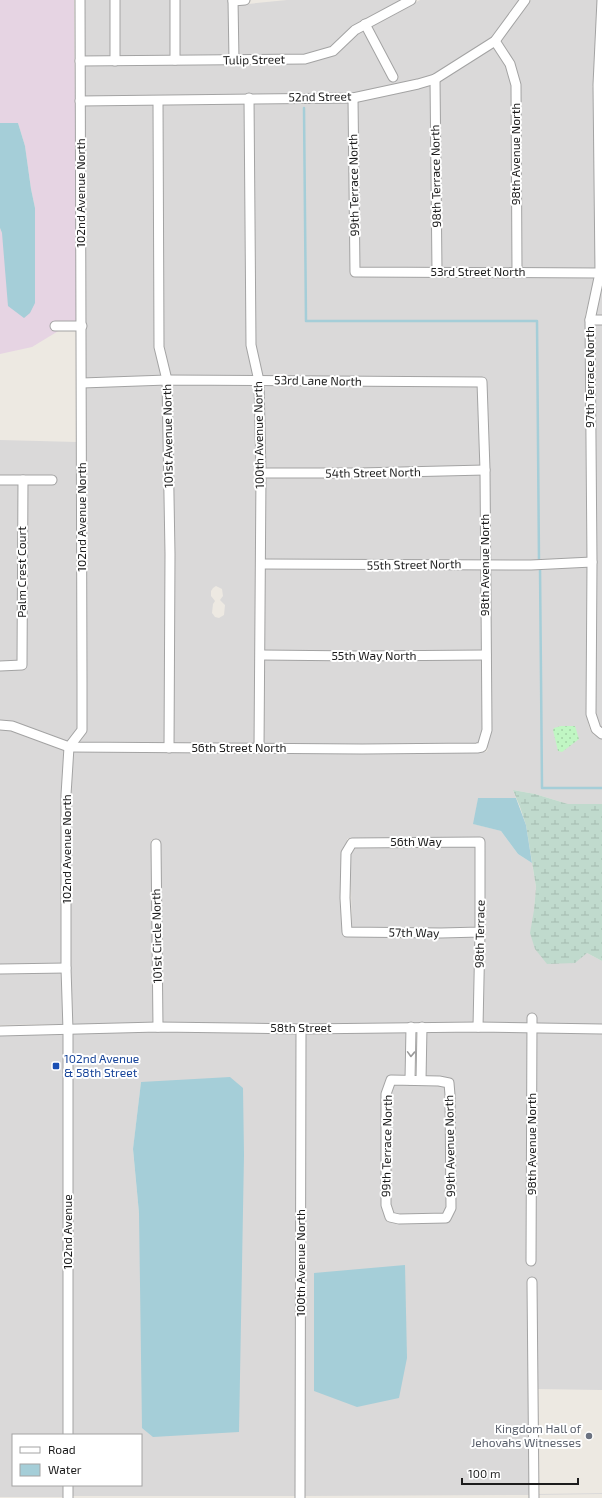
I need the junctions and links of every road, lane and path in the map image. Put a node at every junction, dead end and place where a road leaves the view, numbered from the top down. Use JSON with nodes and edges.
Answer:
{"nodes":[{"id":1,"x":80,"y":0,"type":"edge"},
{"id":2,"x":115,"y":0,"type":"edge"},
{"id":3,"x":175,"y":0,"type":"edge"},
{"id":4,"x":245,"y":0,"type":"edge"},
{"id":5,"x":411,"y":0,"type":"edge"},
{"id":6,"x":526,"y":0,"type":"edge"},
{"id":7,"x":602,"y":0,"type":"edge"},
{"id":8,"x":233,"y":1,"type":"edge"},
{"id":9,"x":365,"y":24,"type":"junction"},
{"id":10,"x":495,"y":41,"type":"junction"},
{"id":11,"x":115,"y":60,"type":"junction"},
{"id":12,"x":174,"y":60,"type":"junction"},
{"id":13,"x":234,"y":60,"type":"junction"},
{"id":14,"x":80,"y":61,"type":"junction"},
{"id":15,"x":393,"y":77,"type":"dead end"},
{"id":16,"x":435,"y":79,"type":"junction"},
{"id":17,"x":600,"y":86,"type":"edge"},
{"id":18,"x":250,"y":98,"type":"junction"},
{"id":19,"x":353,"y":98,"type":"junction"},
{"id":20,"x":80,"y":101,"type":"junction"},
{"id":21,"x":158,"y":101,"type":"junction"},
{"id":22,"x":355,"y":272,"type":"joint"},
{"id":23,"x":437,"y":272,"type":"junction"},
{"id":24,"x":517,"y":272,"type":"junction"},
{"id":25,"x":600,"y":273,"type":"junction"},
{"id":26,"x":590,"y":320,"type":"junction"},
{"id":27,"x":602,"y":320,"type":"edge"},
{"id":28,"x":55,"y":326,"type":"dead end"},
{"id":29,"x":82,"y":326,"type":"junction"},
{"id":30,"x":167,"y":380,"type":"junction"},
{"id":31,"x":259,"y":381,"type":"junction"},
{"id":32,"x":482,"y":382,"type":"joint"},
{"id":33,"x":82,"y":383,"type":"junction"},
{"id":34,"x":485,"y":470,"type":"junction"},
{"id":35,"x":261,"y":474,"type":"junction"},
{"id":36,"x":0,"y":480,"type":"edge"},
{"id":37,"x":23,"y":480,"type":"junction"},
{"id":38,"x":52,"y":480,"type":"dead end"},
{"id":39,"x":592,"y":562,"type":"junction"},
{"id":40,"x":261,"y":564,"type":"junction"},
{"id":41,"x":485,"y":564,"type":"junction"},
{"id":42,"x":261,"y":655,"type":"junction"},
{"id":43,"x":486,"y":655,"type":"junction"},
{"id":44,"x":0,"y":666,"type":"edge"},
{"id":45,"x":0,"y":725,"type":"edge"},
{"id":46,"x":599,"y":732,"type":"edge"},
{"id":47,"x":68,"y":747,"type":"junction"},
{"id":48,"x":482,"y":747,"type":"joint"},
{"id":49,"x":169,"y":748,"type":"junction"},
{"id":50,"x":259,"y":748,"type":"junction"},
{"id":51,"x":480,"y":842,"type":"joint"},
{"id":52,"x":156,"y":844,"type":"dead end"},
{"id":53,"x":347,"y":932,"type":"joint"},
{"id":54,"x":480,"y":932,"type":"junction"},
{"id":55,"x":66,"y":968,"type":"junction"},
{"id":56,"x":0,"y":969,"type":"edge"},
{"id":57,"x":532,"y":1023,"type":"junction"},
{"id":58,"x":158,"y":1027,"type":"junction"},
{"id":59,"x":411,"y":1027,"type":"junction"},
{"id":60,"x":422,"y":1027,"type":"junction"},
{"id":61,"x":478,"y":1027,"type":"junction"},
{"id":62,"x":301,"y":1029,"type":"junction"},
{"id":63,"x":602,"y":1029,"type":"edge"},
{"id":64,"x":68,"y":1030,"type":"junction"},
{"id":65,"x":0,"y":1031,"type":"edge"},
{"id":66,"x":410,"y":1080,"type":"junction"},
{"id":67,"x":421,"y":1080,"type":"junction"},
{"id":68,"x":390,"y":1217,"type":"joint"},
{"id":69,"x":531,"y":1261,"type":"dead end"},
{"id":70,"x":532,"y":1282,"type":"dead end"},
{"id":71,"x":68,"y":1434,"type":"edge"},
{"id":72,"x":68,"y":1486,"type":"edge"},
{"id":73,"x":68,"y":1498,"type":"edge"},
{"id":74,"x":300,"y":1498,"type":"edge"},
{"id":75,"x":534,"y":1498,"type":"edge"}],
"edges":[{"from":1,"to":14,"type":"street","name":"102nd Avenue North"},
{"from":2,"to":11,"type":"street"},
{"from":3,"to":12,"type":"street"},
{"from":4,"to":8,"type":"street"},
{"from":5,"to":9,"type":"street","name":"Tulip Street"},
{"from":6,"to":10,"type":"street","name":"52nd Street"},
{"from":7,"to":17,"type":"street","name":"97th Terrace North"},
{"from":8,"to":13,"type":"street"},
{"from":9,"to":13,"type":"street","name":"Tulip Street"},
{"from":9,"to":15,"type":"street"},
{"from":10,"to":16,"type":"street","name":"52nd Street"},
{"from":10,"to":24,"type":"street","name":"98th Avenue North"},
{"from":11,"to":12,"type":"street","name":"Tulip Street"},
{"from":11,"to":14,"type":"street","name":"Tulip Street"},
{"from":12,"to":13,"type":"street","name":"Tulip Street"},
{"from":14,"to":20,"type":"street","name":"102nd Avenue North"},
{"from":16,"to":19,"type":"street","name":"52nd Street"},
{"from":16,"to":23,"type":"street","name":"98th Terrace North"},
{"from":17,"to":25,"type":"street","name":"97th Terrace North"},
{"from":18,"to":19,"type":"street","name":"52nd Street"},
{"from":18,"to":21,"type":"street","name":"52nd Street"},
{"from":18,"to":31,"type":"street","name":"100th Avenue North"},
{"from":19,"to":22,"type":"street","name":"99th Terrace North"},
{"from":20,"to":21,"type":"street","name":"52nd Street"},
{"from":20,"to":29,"type":"street","name":"102nd Avenue North"},
{"from":21,"to":30,"type":"street","name":"101st Avenue North"},
{"from":22,"to":23,"type":"street","name":"53rd Street North"},
{"from":23,"to":24,"type":"street","name":"53rd Street North"},
{"from":24,"to":25,"type":"street","name":"53rd Street North"},
{"from":25,"to":26,"type":"street","name":"97th Terrace North"},
{"from":26,"to":27,"type":"street"},
{"from":26,"to":39,"type":"street","name":"97th Terrace North"},
{"from":28,"to":29,"type":"street"},
{"from":29,"to":33,"type":"street","name":"102nd Avenue North"},
{"from":30,"to":31,"type":"street","name":"53rd Lane North"},
{"from":30,"to":33,"type":"street","name":"53rd Lane North"},
{"from":30,"to":49,"type":"street","name":"101st Avenue North"},
{"from":31,"to":32,"type":"street","name":"53rd Lane North"},
{"from":31,"to":35,"type":"street","name":"100th Avenue North"},
{"from":32,"to":34,"type":"street","name":"98th Avenue North"},
{"from":33,"to":47,"type":"street","name":"102nd Avenue North"},
{"from":34,"to":35,"type":"street","name":"54th Street North"},
{"from":34,"to":41,"type":"street","name":"98th Avenue North"},
{"from":35,"to":40,"type":"street","name":"100th Avenue North"},
{"from":36,"to":37,"type":"street"},
{"from":37,"to":38,"type":"street"},
{"from":37,"to":44,"type":"street","name":"Palm Crest Court"},
{"from":39,"to":41,"type":"street","name":"55th Street North"},
{"from":39,"to":46,"type":"street","name":"97th Terrace North"},
{"from":40,"to":41,"type":"street","name":"55th Street North"},
{"from":40,"to":42,"type":"street","name":"100th Avenue North"},
{"from":41,"to":43,"type":"street","name":"98th Avenue North"},
{"from":42,"to":43,"type":"street","name":"55th Way North"},
{"from":42,"to":50,"type":"street","name":"100th Avenue North"},
{"from":43,"to":48,"type":"street","name":"98th Avenue North"},
{"from":45,"to":47,"type":"street","name":"56th Street North"},
{"from":47,"to":49,"type":"street","name":"56th Street North"},
{"from":47,"to":55,"type":"street","name":"102nd Avenue North"},
{"from":48,"to":50,"type":"street","name":"56th Street North"},
{"from":49,"to":50,"type":"street","name":"56th Street North"},
{"from":51,"to":53,"type":"street","name":"56th Way"},
{"from":51,"to":54,"type":"street","name":"98th Terrace"},
{"from":52,"to":58,"type":"street","name":"101st Circle North"},
{"from":53,"to":54,"type":"street","name":"57th Way"},
{"from":54,"to":61,"type":"street","name":"98th Terrace"},
{"from":55,"to":56,"type":"street"},
{"from":55,"to":64,"type":"street","name":"102nd Avenue North"},
{"from":57,"to":61,"type":"street","name":"58th Street"},
{"from":57,"to":63,"type":"street","name":"58th Street"},
{"from":57,"to":69,"type":"street","name":"98th Avenue North"},
{"from":58,"to":62,"type":"street","name":"58th Street"},
{"from":58,"to":64,"type":"street","name":"58th Street"},
{"from":59,"to":60,"type":"street","name":"58th Street"},
{"from":59,"to":62,"type":"street","name":"58th Street"},
{"from":59,"to":66,"type":"street","one_way":true},
{"from":60,"to":61,"type":"street","name":"58th Street"},
{"from":60,"to":67,"type":"street"},
{"from":62,"to":74,"type":"street","name":"100th Avenue North"},
{"from":64,"to":65,"type":"street","name":"58th Street"},
{"from":64,"to":71,"type":"street","name":"102nd Avenue"},
{"from":66,"to":67,"type":"street","name":"99th Terrace North"},
{"from":66,"to":68,"type":"street","name":"99th Terrace North"},
{"from":67,"to":68,"type":"street","name":"99th Avenue North"},
{"from":70,"to":75,"type":"street"},
{"from":72,"to":73,"type":"street"}]}
